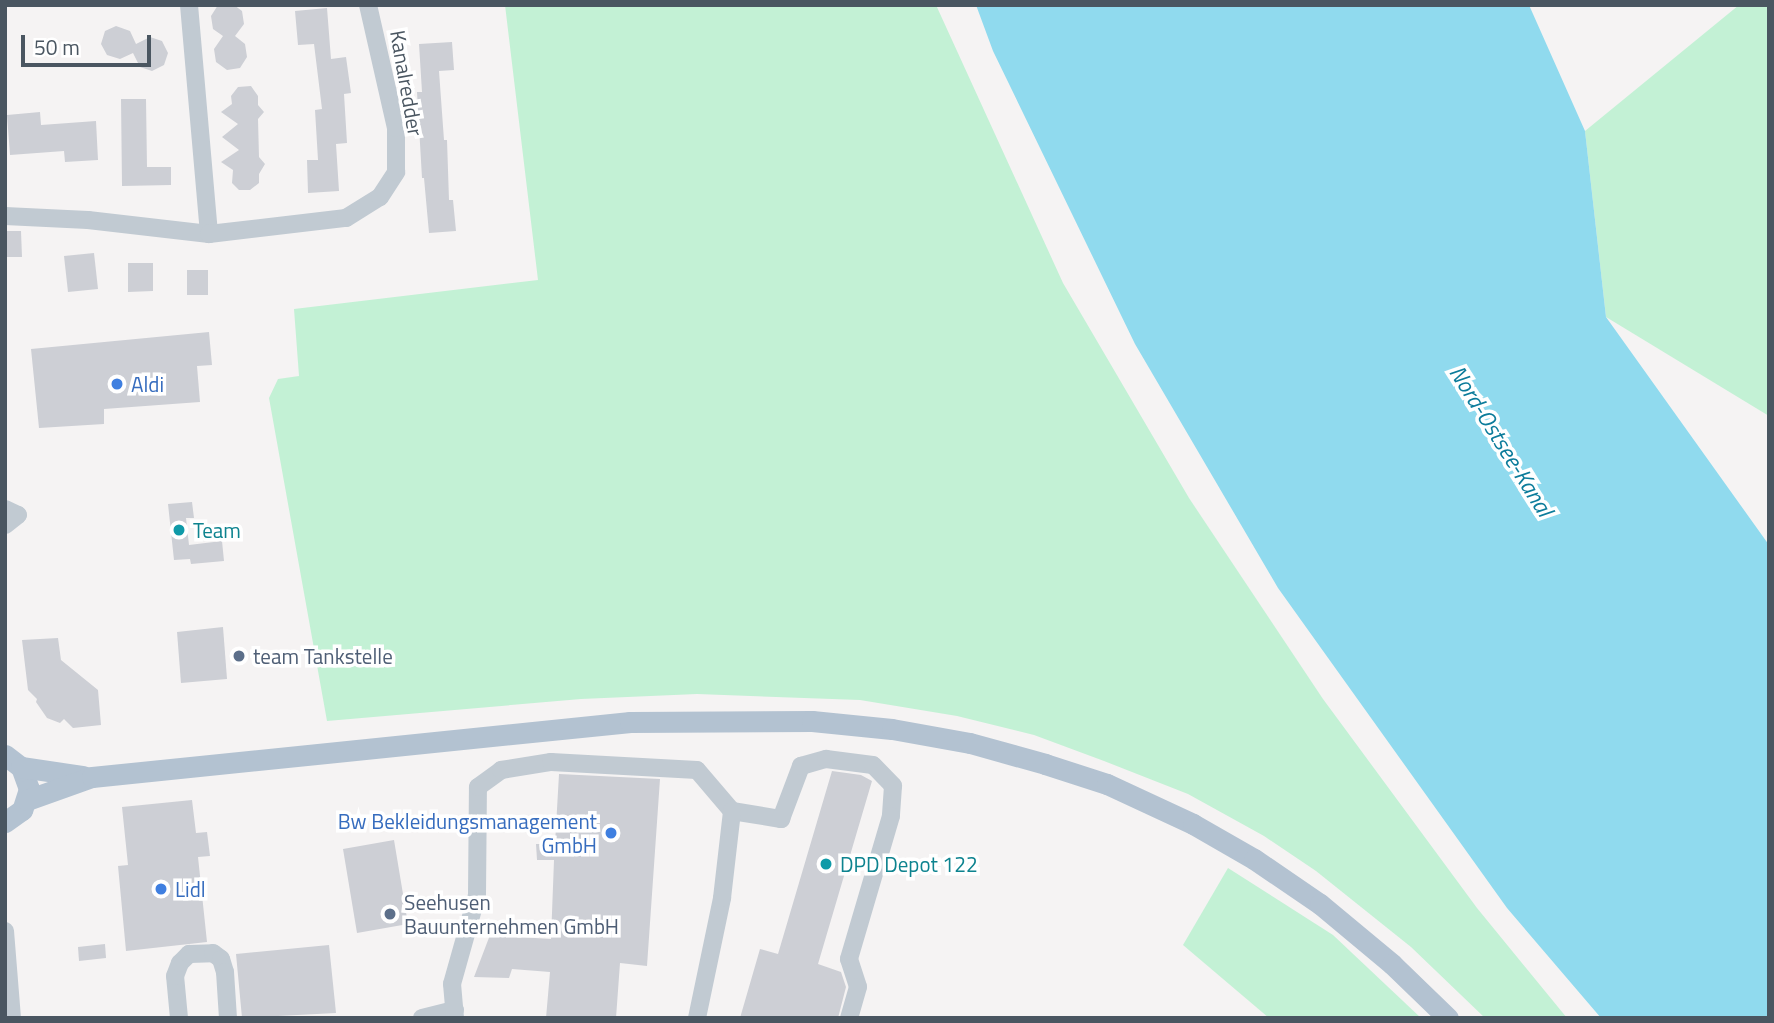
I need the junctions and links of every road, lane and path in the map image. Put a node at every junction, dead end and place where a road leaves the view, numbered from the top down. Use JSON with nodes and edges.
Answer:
{"nodes":[{"id":1,"x":189,"y":5,"type":"edge"},
{"id":2,"x":368,"y":5,"type":"edge"},
{"id":3,"x":5,"y":216,"type":"edge"},
{"id":4,"x":209,"y":234,"type":"junction"},
{"id":5,"x":5,"y":509,"type":"edge"},
{"id":6,"x":5,"y":524,"type":"edge"},
{"id":7,"x":13,"y":761,"type":"edge"},
{"id":8,"x":92,"y":777,"type":"junction"},
{"id":9,"x":27,"y":800,"type":"junction"},
{"id":10,"x":732,"y":811,"type":"junction"},
{"id":11,"x":5,"y":822,"type":"edge"},
{"id":12,"x":5,"y":931,"type":"edge"},
{"id":13,"x":455,"y":1014,"type":"edge"},
{"id":14,"x":12,"y":1018,"type":"edge"},
{"id":15,"x":179,"y":1018,"type":"edge"},
{"id":16,"x":228,"y":1018,"type":"edge"},
{"id":17,"x":422,"y":1018,"type":"edge"},
{"id":18,"x":697,"y":1018,"type":"edge"},
{"id":19,"x":849,"y":1018,"type":"edge"},
{"id":20,"x":1448,"y":1018,"type":"edge"}],
"edges":[{"from":1,"to":4,"type":"street"},
{"from":2,"to":4,"type":"street","name":"Kanalredder"},
{"from":3,"to":4,"type":"street","name":"Kanalredder"},
{"from":5,"to":6,"type":"street"},
{"from":7,"to":8,"type":"main road"},
{"from":7,"to":9,"type":"main road"},
{"from":8,"to":9,"type":"main road"},
{"from":8,"to":20,"type":"main road"},
{"from":9,"to":11,"type":"main road"},
{"from":10,"to":13,"type":"street"},
{"from":10,"to":18,"type":"street"},
{"from":10,"to":19,"type":"street"},
{"from":12,"to":14,"type":"street"},
{"from":13,"to":17,"type":"street"},
{"from":15,"to":16,"type":"street"}]}
